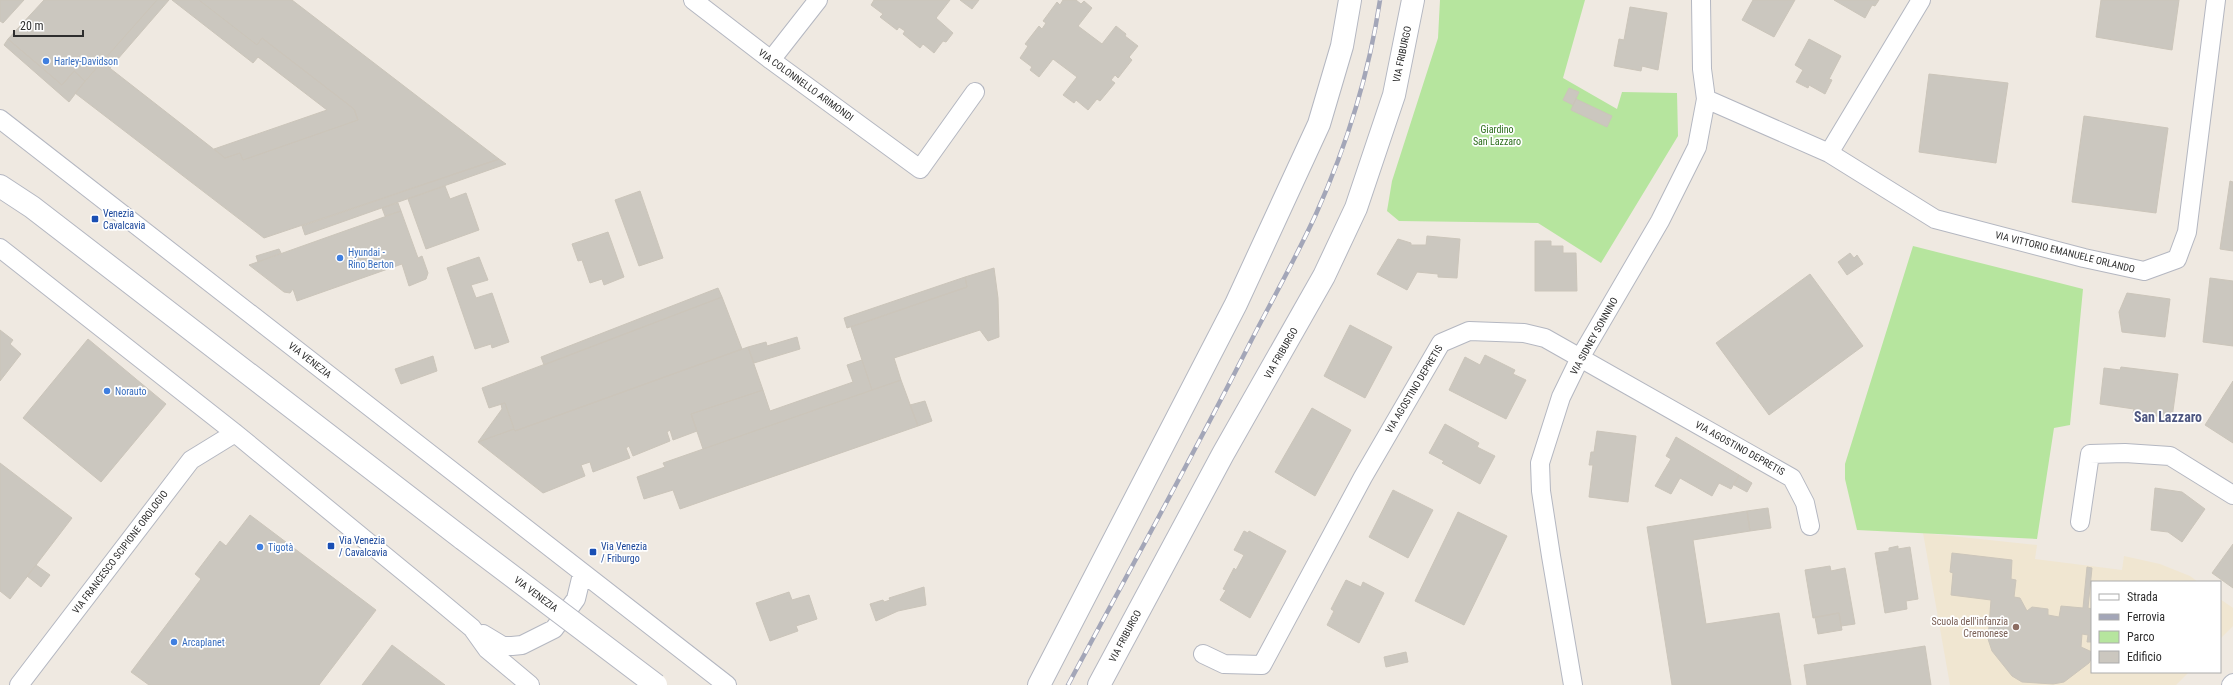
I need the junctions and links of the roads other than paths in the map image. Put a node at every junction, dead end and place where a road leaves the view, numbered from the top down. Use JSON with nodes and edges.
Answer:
{"nodes":[{"id":1,"x":693,"y":0,"type":"edge"},
{"id":2,"x":818,"y":0,"type":"edge"},
{"id":3,"x":1350,"y":0,"type":"edge"},
{"id":4,"x":1413,"y":0,"type":"edge"},
{"id":5,"x":1701,"y":0,"type":"edge"},
{"id":6,"x":1921,"y":0,"type":"edge"},
{"id":7,"x":2216,"y":0,"type":"edge"},
{"id":8,"x":771,"y":60,"type":"junction"},
{"id":9,"x":975,"y":92,"type":"dead end"},
{"id":10,"x":1706,"y":99,"type":"junction"},
{"id":11,"x":0,"y":119,"type":"edge"},
{"id":12,"x":0,"y":134,"type":"edge"},
{"id":13,"x":36,"y":147,"type":"junction"},
{"id":14,"x":1829,"y":153,"type":"junction"},
{"id":15,"x":0,"y":171,"type":"edge"},
{"id":16,"x":0,"y":186,"type":"edge"},
{"id":17,"x":32,"y":207,"type":"junction"},
{"id":18,"x":0,"y":248,"type":"edge"},
{"id":19,"x":1580,"y":358,"type":"junction"},
{"id":20,"x":235,"y":433,"type":"junction"},
{"id":21,"x":2233,"y":495,"type":"edge"},
{"id":22,"x":2080,"y":522,"type":"dead end"},
{"id":23,"x":1810,"y":526,"type":"dead end"},
{"id":24,"x":582,"y":574,"type":"junction"},
{"id":25,"x":472,"y":628,"type":"junction"},
{"id":26,"x":1203,"y":654,"type":"dead end"},
{"id":27,"x":2233,"y":683,"type":"edge"},
{"id":28,"x":18,"y":685,"type":"edge"},
{"id":29,"x":530,"y":685,"type":"edge"},
{"id":30,"x":656,"y":685,"type":"edge"},
{"id":31,"x":727,"y":685,"type":"edge"},
{"id":32,"x":1039,"y":685,"type":"edge"},
{"id":33,"x":1099,"y":685,"type":"edge"},
{"id":34,"x":1573,"y":685,"type":"edge"},
{"id":35,"x":2231,"y":685,"type":"edge"}],
"edges":[{"from":1,"to":8,"type":"street","name":"VIA COLONNELLO ARIMONDI"},
{"from":2,"to":8,"type":"street"},
{"from":3,"to":32,"type":"street"},
{"from":4,"to":33,"type":"street","name":"VIA FRIBURGO"},
{"from":5,"to":10,"type":"street","name":"VIA SIDNEY SONNINO"},
{"from":6,"to":14,"type":"street"},
{"from":7,"to":14,"type":"street","name":"VIA VITTORIO EMANUELE ORLANDO"},
{"from":8,"to":9,"type":"street","name":"VIA COLONNELLO ARIMONDI"},
{"from":10,"to":14,"type":"street","name":"VIA VITTORIO EMANUELE ORLANDO"},
{"from":10,"to":19,"type":"street","name":"VIA SIDNEY SONNINO"},
{"from":11,"to":13,"type":"street","name":"VIA VENEZIA"},
{"from":12,"to":13,"type":"street","name":"VIA VENEZIA"},
{"from":13,"to":24,"type":"street","name":"VIA VENEZIA"},
{"from":15,"to":17,"type":"street","name":"VIA VENEZIA"},
{"from":16,"to":17,"type":"street","name":"VIA VENEZIA"},
{"from":17,"to":30,"type":"street","name":"VIA VENEZIA","bridge":true},
{"from":18,"to":20,"type":"street","name":"VIA VENEZIA"},
{"from":19,"to":23,"type":"street","name":"VIA AGOSTINO DEPRETIS"},
{"from":19,"to":26,"type":"street","name":"VIA AGOSTINO DEPRETIS"},
{"from":19,"to":34,"type":"street","name":"VIA SIDNEY SONNINO"},
{"from":20,"to":25,"type":"street","name":"VIA VENEZIA"},
{"from":20,"to":28,"type":"street","name":"VIA FRANCESCO SCIPIONE OROLOGIO"},
{"from":21,"to":22,"type":"street"},
{"from":24,"to":25,"type":"street","name":"VIA VENEZIA"},
{"from":24,"to":31,"type":"street","name":"VIA VENEZIA"},
{"from":25,"to":29,"type":"street","name":"VIA VENEZIA"},
{"from":27,"to":35,"type":"street"}]}
